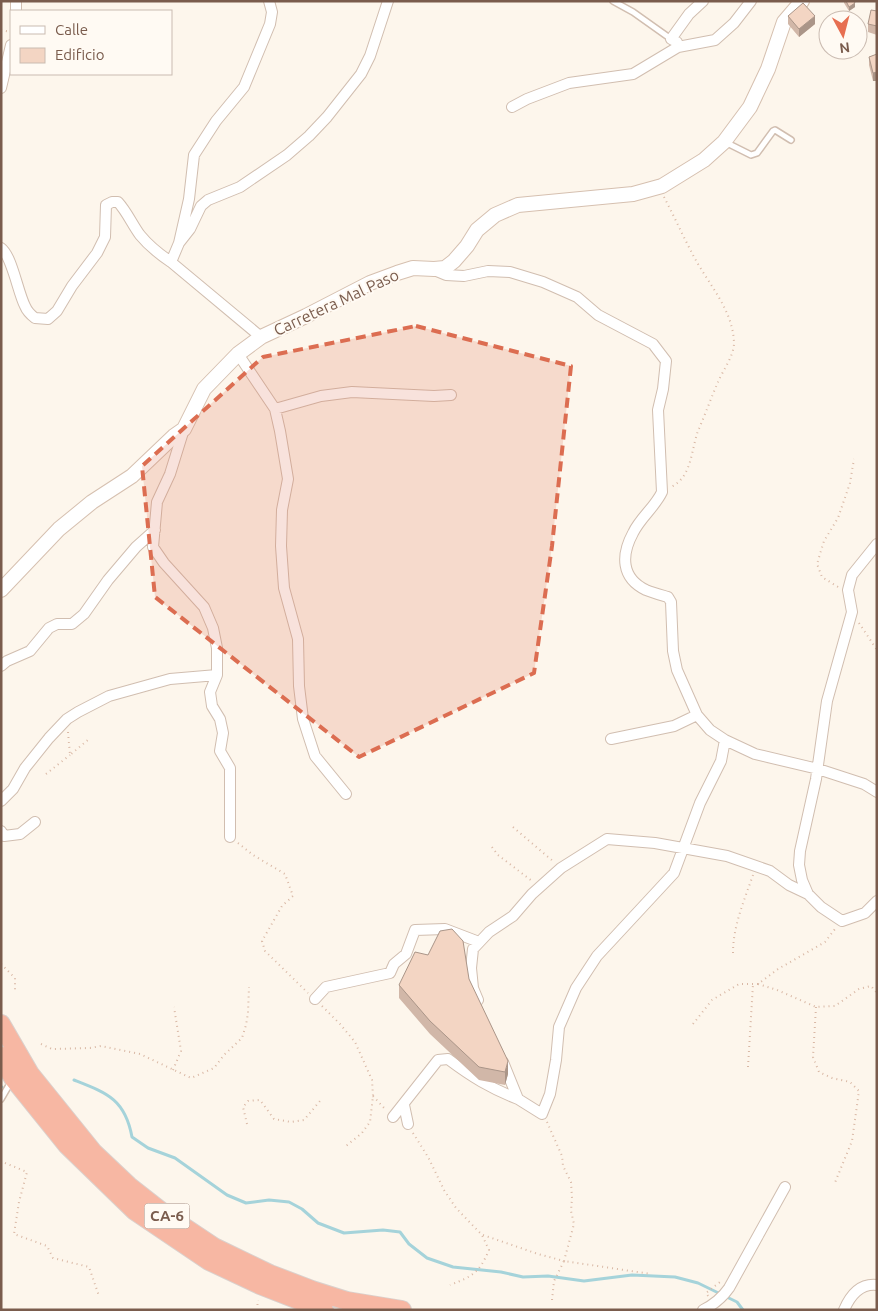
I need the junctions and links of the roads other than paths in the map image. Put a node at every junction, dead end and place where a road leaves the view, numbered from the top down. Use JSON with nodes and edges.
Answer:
{"nodes":[{"id":1,"x":269,"y":1,"type":"edge"},
{"id":2,"x":388,"y":1,"type":"edge"},
{"id":3,"x":613,"y":1,"type":"edge"},
{"id":4,"x":703,"y":1,"type":"edge"},
{"id":5,"x":751,"y":1,"type":"edge"},
{"id":6,"x":802,"y":1,"type":"edge"},
{"id":7,"x":671,"y":38,"type":"junction"},
{"id":8,"x":678,"y":46,"type":"junction"},
{"id":9,"x":10,"y":49,"type":"edge"},
{"id":10,"x":1,"y":88,"type":"edge"},
{"id":11,"x":512,"y":107,"type":"dead end"},
{"id":12,"x":791,"y":140,"type":"dead end"},
{"id":13,"x":724,"y":142,"type":"junction"},
{"id":14,"x":179,"y":243,"type":"junction"},
{"id":15,"x":1,"y":248,"type":"edge"},
{"id":16,"x":170,"y":262,"type":"junction"},
{"id":17,"x":434,"y":270,"type":"junction"},
{"id":18,"x":261,"y":337,"type":"junction"},
{"id":19,"x":238,"y":354,"type":"junction"},
{"id":20,"x":451,"y":395,"type":"dead end"},
{"id":21,"x":275,"y":409,"type":"junction"},
{"id":22,"x":184,"y":429,"type":"junction"},
{"id":23,"x":155,"y":530,"type":"junction"},
{"id":24,"x":877,"y":544,"type":"edge"},
{"id":25,"x":1,"y":590,"type":"edge"},
{"id":26,"x":1,"y":666,"type":"edge"},
{"id":27,"x":217,"y":675,"type":"junction"},
{"id":28,"x":697,"y":716,"type":"junction"},
{"id":29,"x":611,"y":739,"type":"dead end"},
{"id":30,"x":725,"y":740,"type":"junction"},
{"id":31,"x":818,"y":769,"type":"junction"},
{"id":32,"x":877,"y":792,"type":"edge"},
{"id":33,"x":346,"y":794,"type":"dead end"},
{"id":34,"x":1,"y":801,"type":"edge"},
{"id":35,"x":35,"y":822,"type":"dead end"},
{"id":36,"x":1,"y":831,"type":"edge"},
{"id":37,"x":230,"y":837,"type":"road end"},
{"id":38,"x":683,"y":848,"type":"junction"},
{"id":39,"x":808,"y":894,"type":"junction"},
{"id":40,"x":877,"y":901,"type":"edge"},
{"id":41,"x":479,"y":942,"type":"junction"},
{"id":42,"x":315,"y":999,"type":"road end"},
{"id":43,"x":480,"y":1007,"type":"edge"},
{"id":44,"x":1,"y":1024,"type":"edge"},
{"id":45,"x":498,"y":1048,"type":"edge"},
{"id":46,"x":1,"y":1056,"type":"edge"},
{"id":47,"x":13,"y":1078,"type":"junction"},
{"id":48,"x":1,"y":1098,"type":"edge"},
{"id":49,"x":518,"y":1099,"type":"junction"},
{"id":50,"x":404,"y":1105,"type":"junction"},
{"id":51,"x":393,"y":1117,"type":"road end"},
{"id":52,"x":408,"y":1124,"type":"road end"},
{"id":53,"x":785,"y":1187,"type":"dead end"},
{"id":54,"x":877,"y":1285,"type":"edge"},
{"id":55,"x":324,"y":1310,"type":"edge"},
{"id":56,"x":402,"y":1310,"type":"edge"},
{"id":57,"x":703,"y":1310,"type":"edge"},
{"id":58,"x":844,"y":1310,"type":"edge"}],
"edges":[{"from":1,"to":14,"type":"street"},
{"from":2,"to":14,"type":"street"},
{"from":3,"to":7,"type":"lane"},
{"from":4,"to":7,"type":"street"},
{"from":5,"to":8,"type":"street"},
{"from":6,"to":13,"type":"street","name":"Carretera Mal Paso"},
{"from":7,"to":8,"type":"street"},
{"from":8,"to":11,"type":"street"},
{"from":9,"to":10,"type":"street"},
{"from":12,"to":13,"type":"lane"},
{"from":13,"to":17,"type":"street","name":"Carretera Mal Paso"},
{"from":14,"to":16,"type":"street"},
{"from":15,"to":16,"type":"street"},
{"from":16,"to":18,"type":"street"},
{"from":17,"to":18,"type":"street","name":"Carretera Mal Paso"},
{"from":17,"to":28,"type":"street"},
{"from":18,"to":19,"type":"street","name":"Carretera Mal Paso"},
{"from":19,"to":21,"type":"street"},
{"from":19,"to":22,"type":"street","name":"Carretera Mal Paso"},
{"from":20,"to":21,"type":"street"},
{"from":21,"to":33,"type":"street"},
{"from":22,"to":23,"type":"street"},
{"from":22,"to":25,"type":"street","name":"Carretera Mal Paso"},
{"from":23,"to":26,"type":"street"},
{"from":23,"to":27,"type":"street"},
{"from":24,"to":31,"type":"street"},
{"from":27,"to":34,"type":"street"},
{"from":27,"to":37,"type":"street"},
{"from":28,"to":29,"type":"street"},
{"from":28,"to":30,"type":"street"},
{"from":30,"to":31,"type":"street"},
{"from":30,"to":38,"type":"street"},
{"from":31,"to":32,"type":"street"},
{"from":31,"to":39,"type":"street"},
{"from":35,"to":36,"type":"street"},
{"from":38,"to":39,"type":"street"},
{"from":38,"to":41,"type":"street"},
{"from":38,"to":49,"type":"street"},
{"from":39,"to":40,"type":"street"},
{"from":41,"to":42,"type":"street"},
{"from":41,"to":43,"type":"street"},
{"from":44,"to":56,"type":"highway","number":"CA-6"},
{"from":45,"to":49,"type":"street"},
{"from":46,"to":47,"type":"highway","number":"CA-6"},
{"from":47,"to":48,"type":"lane"},
{"from":47,"to":55,"type":"highway","number":"CA-6"},
{"from":49,"to":50,"type":"street"},
{"from":50,"to":51,"type":"street"},
{"from":50,"to":52,"type":"street"},
{"from":53,"to":57,"type":"street"},
{"from":54,"to":58,"type":"street"}]}
